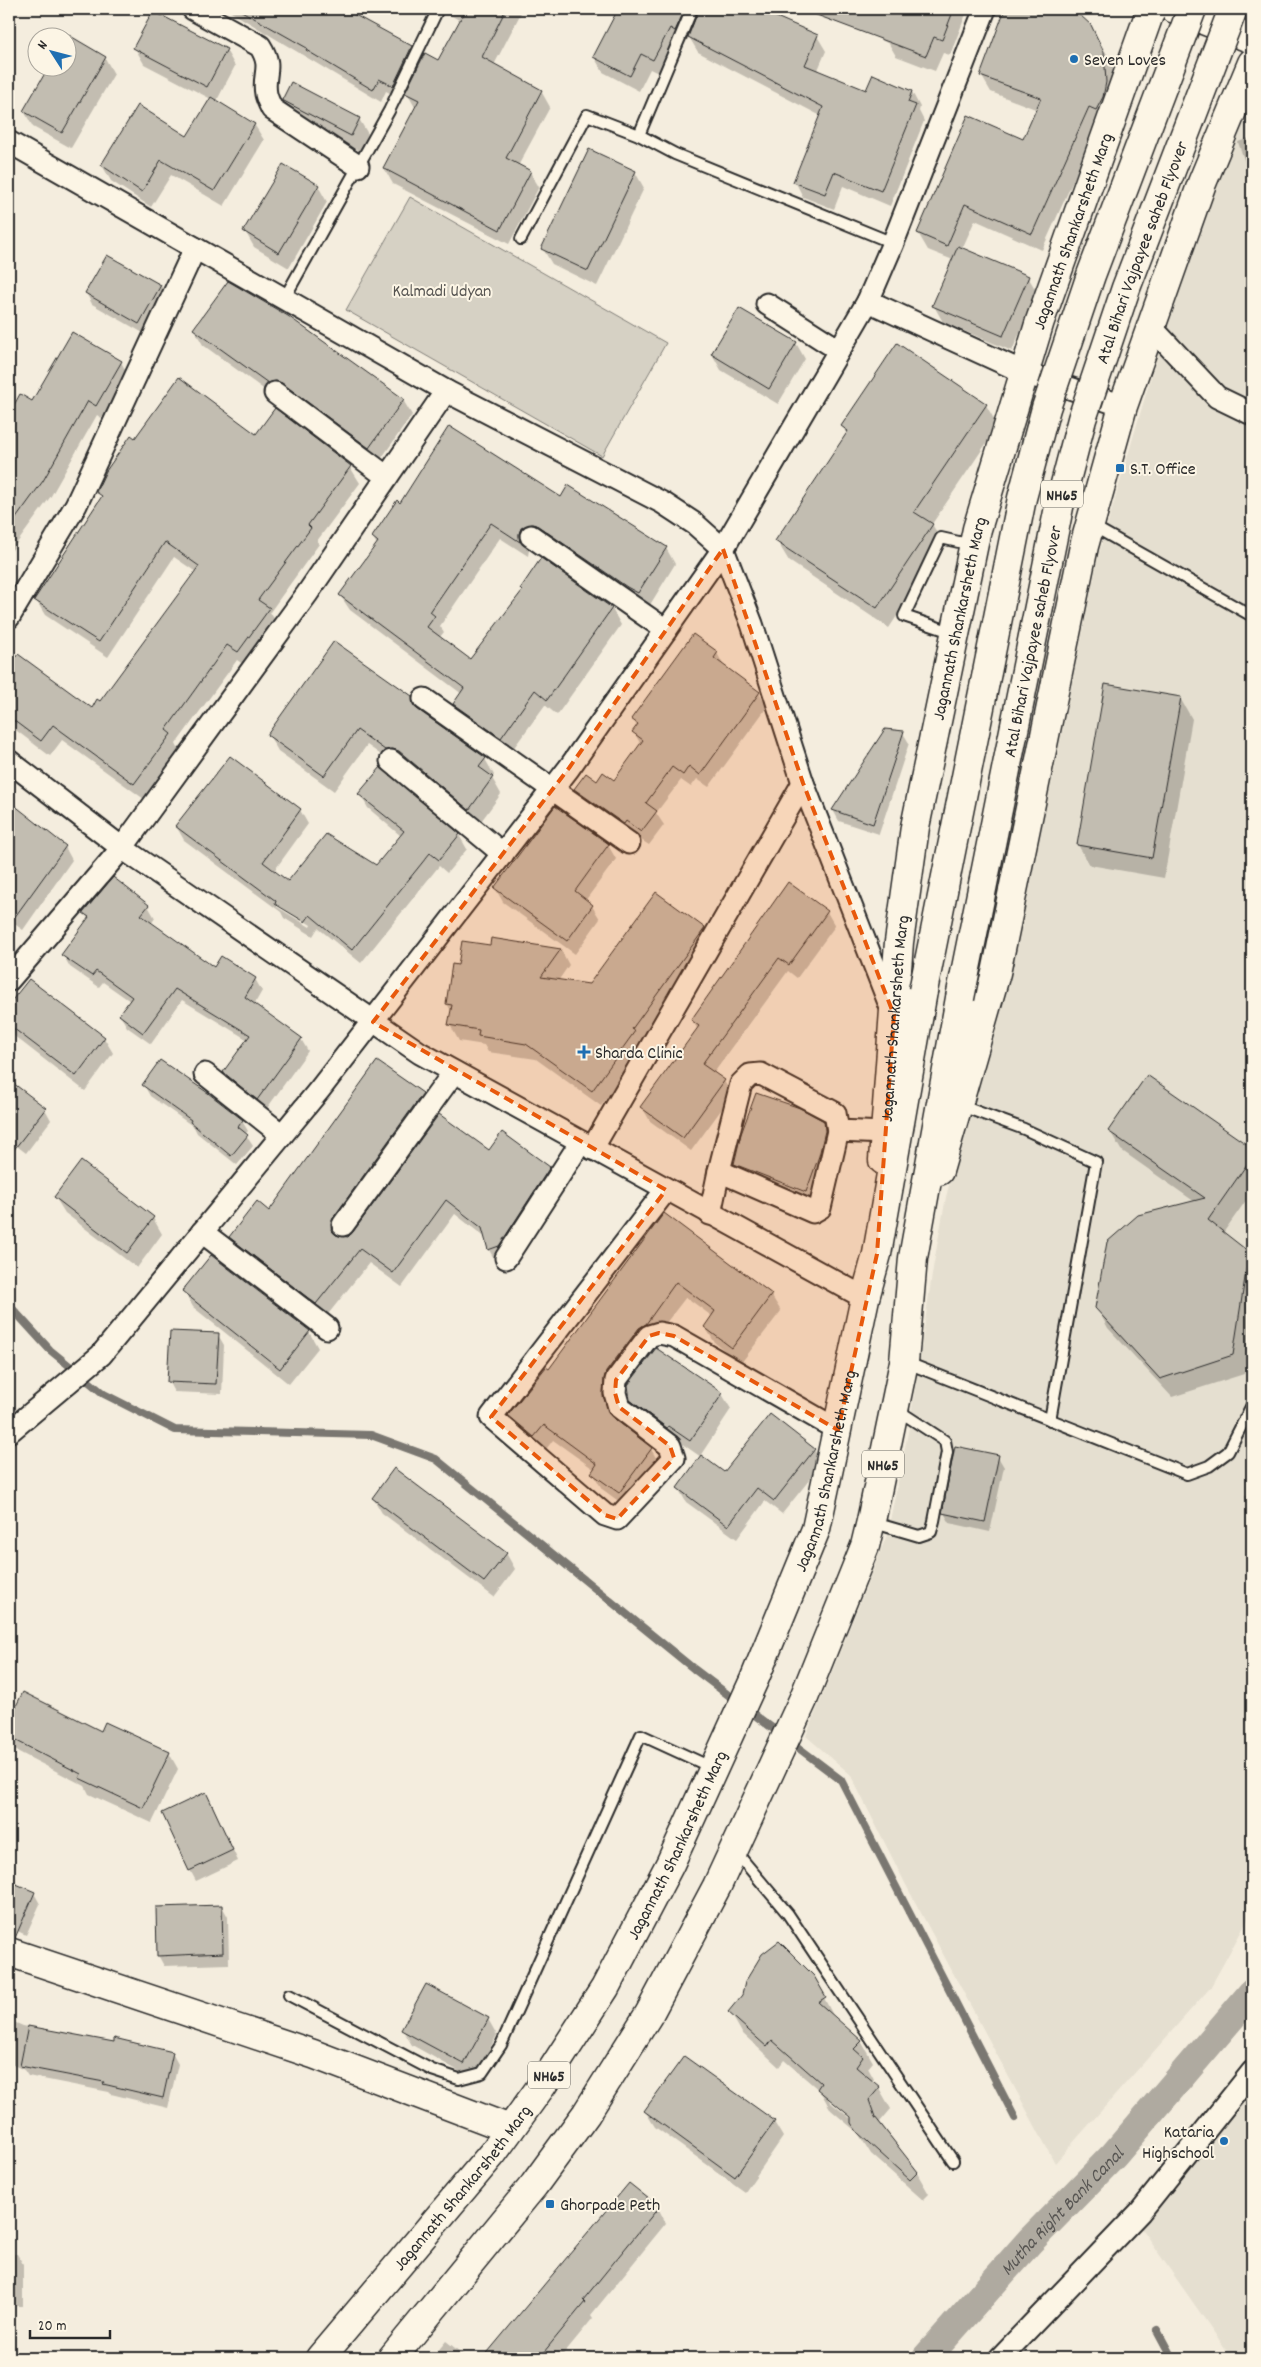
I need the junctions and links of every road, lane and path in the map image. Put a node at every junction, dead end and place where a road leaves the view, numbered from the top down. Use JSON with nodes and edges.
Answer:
{"nodes":[{"id":1,"x":193,"y":9,"type":"edge"},
{"id":2,"x":692,"y":9,"type":"edge"},
{"id":3,"x":985,"y":9,"type":"edge"},
{"id":4,"x":1151,"y":9,"type":"edge"},
{"id":5,"x":1175,"y":9,"type":"edge"},
{"id":6,"x":1192,"y":9,"type":"edge"},
{"id":7,"x":1232,"y":9,"type":"edge"},
{"id":8,"x":434,"y":10,"type":"edge"},
{"id":9,"x":1252,"y":39,"type":"edge"},
{"id":10,"x":1252,"y":63,"type":"edge"},
{"id":11,"x":639,"y":135,"type":"junction"},
{"id":12,"x":9,"y":142,"type":"edge"},
{"id":13,"x":358,"y":166,"type":"junction"},
{"id":14,"x":521,"y":239,"type":"dead end"},
{"id":15,"x":893,"y":243,"type":"junction"},
{"id":16,"x":195,"y":248,"type":"junction"},
{"id":17,"x":284,"y":299,"type":"junction"},
{"id":18,"x":868,"y":301,"type":"junction"},
{"id":19,"x":767,"y":304,"type":"dead end"},
{"id":20,"x":1151,"y":327,"type":"junction"},
{"id":21,"x":839,"y":350,"type":"junction"},
{"id":22,"x":1024,"y":373,"type":"junction"},
{"id":23,"x":446,"y":391,"type":"junction"},
{"id":24,"x":275,"y":393,"type":"dead end"},
{"id":25,"x":1123,"y":406,"type":"junction"},
{"id":26,"x":1252,"y":414,"type":"edge"},
{"id":27,"x":387,"y":477,"type":"junction"},
{"id":28,"x":1090,"y":524,"type":"junction"},
{"id":29,"x":531,"y":536,"type":"dead end"},
{"id":30,"x":973,"y":545,"type":"junction"},
{"id":31,"x":723,"y":549,"type":"junction"},
{"id":32,"x":1252,"y":616,"type":"edge"},
{"id":33,"x":9,"y":617,"type":"edge"},
{"id":34,"x":666,"y":630,"type":"junction"},
{"id":35,"x":955,"y":634,"type":"junction"},
{"id":36,"x":424,"y":699,"type":"dead end"},
{"id":37,"x":9,"y":761,"type":"edge"},
{"id":38,"x":391,"y":761,"type":"dead end"},
{"id":39,"x":803,"y":783,"type":"junction"},
{"id":40,"x":552,"y":790,"type":"junction"},
{"id":41,"x":629,"y":843,"type":"dead end"},
{"id":42,"x":122,"y":848,"type":"junction"},
{"id":43,"x":503,"y":854,"type":"junction"},
{"id":44,"x":11,"y":972,"type":"edge"},
{"id":45,"x":894,"y":1015,"type":"junction"},
{"id":46,"x":373,"y":1022,"type":"junction"},
{"id":47,"x":454,"y":1072,"type":"junction"},
{"id":48,"x":205,"y":1074,"type":"dead end"},
{"id":49,"x":958,"y":1105,"type":"junction"},
{"id":50,"x":838,"y":1131,"type":"junction"},
{"id":51,"x":885,"y":1133,"type":"junction"},
{"id":52,"x":282,"y":1135,"type":"junction"},
{"id":53,"x":586,"y":1145,"type":"junction"},
{"id":54,"x":719,"y":1171,"type":"junction"},
{"id":55,"x":666,"y":1190,"type":"junction"},
{"id":56,"x":710,"y":1214,"type":"junction"},
{"id":57,"x":343,"y":1224,"type":"dead end"},
{"id":58,"x":202,"y":1232,"type":"junction"},
{"id":59,"x":877,"y":1254,"type":"junction"},
{"id":60,"x":506,"y":1258,"type":"dead end"},
{"id":61,"x":914,"y":1258,"type":"junction"},
{"id":62,"x":865,"y":1298,"type":"junction"},
{"id":63,"x":327,"y":1328,"type":"dead end"},
{"id":64,"x":904,"y":1362,"type":"junction"},
{"id":65,"x":1252,"y":1404,"type":"edge"},
{"id":66,"x":896,"y":1409,"type":"junction"},
{"id":67,"x":1050,"y":1420,"type":"junction"},
{"id":68,"x":838,"y":1430,"type":"junction"},
{"id":69,"x":9,"y":1432,"type":"edge"},
{"id":70,"x":870,"y":1521,"type":"junction"},
{"id":71,"x":717,"y":1761,"type":"junction"},
{"id":72,"x":734,"y":1850,"type":"junction"},
{"id":73,"x":9,"y":1952,"type":"edge"},
{"id":74,"x":288,"y":1995,"type":"dead end"},
{"id":75,"x":1252,"y":2072,"type":"edge"},
{"id":76,"x":510,"y":2129,"type":"junction"},
{"id":77,"x":953,"y":2161,"type":"dead end"},
{"id":78,"x":320,"y":2358,"type":"edge"},
{"id":79,"x":392,"y":2358,"type":"edge"},
{"id":80,"x":1000,"y":2358,"type":"edge"}],
"edges":[{"from":1,"to":13,"type":"street"},
{"from":2,"to":11,"type":"lane"},
{"from":3,"to":15,"type":"street"},
{"from":4,"to":22,"type":"main road","name":"Jagannath Shankarsheth Marg"},
{"from":5,"to":9,"type":"main road"},
{"from":6,"to":59,"type":"main road","name":"Jagannath Shankarsheth Marg","number":"NH65","bridge":true},
{"from":7,"to":61,"type":"main road","name":"Atal Bihari Vajpayee saheb Flyover","number":"NH65","bridge":true},
{"from":8,"to":13,"type":"lane"},
{"from":10,"to":20,"type":"main road"},
{"from":11,"to":14,"type":"lane"},
{"from":11,"to":15,"type":"lane"},
{"from":12,"to":16,"type":"street"},
{"from":13,"to":17,"type":"lane"},
{"from":15,"to":18,"type":"street"},
{"from":16,"to":17,"type":"street"},
{"from":16,"to":33,"type":"street"},
{"from":17,"to":23,"type":"street"},
{"from":18,"to":21,"type":"street"},
{"from":18,"to":22,"type":"street"},
{"from":19,"to":21,"type":"street"},
{"from":20,"to":25,"type":"main road"},
{"from":20,"to":26,"type":"street"},
{"from":21,"to":31,"type":"street"},
{"from":22,"to":25,"type":"street"},
{"from":22,"to":30,"type":"main road","name":"Jagannath Shankarsheth Marg"},
{"from":23,"to":27,"type":"street"},
{"from":23,"to":31,"type":"street"},
{"from":24,"to":27,"type":"street"},
{"from":25,"to":28,"type":"main road"},
{"from":27,"to":42,"type":"street"},
{"from":28,"to":32,"type":"lane"},
{"from":28,"to":49,"type":"main road"},
{"from":29,"to":34,"type":"street"},
{"from":30,"to":35,"type":"main road","name":"Jagannath Shankarsheth Marg"},
{"from":30,"to":35,"type":"lane"},
{"from":31,"to":34,"type":"street"},
{"from":31,"to":39,"type":"street"},
{"from":34,"to":40,"type":"street"},
{"from":35,"to":45,"type":"main road","name":"Jagannath Shankarsheth Marg"},
{"from":36,"to":40,"type":"street"},
{"from":37,"to":42,"type":"street"},
{"from":38,"to":43,"type":"street"},
{"from":39,"to":45,"type":"street"},
{"from":39,"to":53,"type":"street"},
{"from":40,"to":41,"type":"street"},
{"from":40,"to":43,"type":"street"},
{"from":42,"to":44,"type":"street"},
{"from":42,"to":46,"type":"street"},
{"from":43,"to":46,"type":"street"},
{"from":45,"to":51,"type":"main road","name":"Jagannath Shankarsheth Marg"},
{"from":46,"to":47,"type":"street"},
{"from":46,"to":52,"type":"street"},
{"from":47,"to":53,"type":"street"},
{"from":47,"to":57,"type":"street"},
{"from":48,"to":52,"type":"street"},
{"from":49,"to":61,"type":"main road"},
{"from":49,"to":67,"type":"lane"},
{"from":50,"to":51,"type":"street"},
{"from":50,"to":54,"type":"street"},
{"from":50,"to":54,"type":"street"},
{"from":51,"to":59,"type":"main road","name":"Jagannath Shankarsheth Marg"},
{"from":52,"to":58,"type":"street"},
{"from":53,"to":55,"type":"street"},
{"from":53,"to":60,"type":"street"},
{"from":54,"to":56,"type":"street"},
{"from":55,"to":56,"type":"street"},
{"from":55,"to":68,"type":"street"},
{"from":56,"to":62,"type":"street"},
{"from":58,"to":63,"type":"street"},
{"from":58,"to":69,"type":"street"},
{"from":59,"to":62,"type":"main road","name":"Jagannath Shankarsheth Marg","number":"NH65"},
{"from":61,"to":64,"type":"main road","number":"NH65"},
{"from":62,"to":68,"type":"main road","name":"Jagannath Shankarsheth Marg","number":"NH65"},
{"from":64,"to":66,"type":"main road","number":"NH65"},
{"from":64,"to":67,"type":"lane"},
{"from":65,"to":67,"type":"lane"},
{"from":66,"to":70,"type":"main road","number":"NH65"},
{"from":66,"to":70,"type":"lane"},
{"from":68,"to":71,"type":"main road","name":"Jagannath Shankarsheth Marg","number":"NH65"},
{"from":70,"to":72,"type":"main road","number":"NH65"},
{"from":71,"to":74,"type":"lane"},
{"from":71,"to":76,"type":"main road","name":"Jagannath Shankarsheth Marg","number":"NH65"},
{"from":72,"to":77,"type":"lane"},
{"from":72,"to":79,"type":"main road","number":"NH65"},
{"from":73,"to":76,"type":"main road"},
{"from":75,"to":80,"type":"street"},
{"from":76,"to":78,"type":"main road","name":"Jagannath Shankarsheth Marg","number":"NH65"}]}
